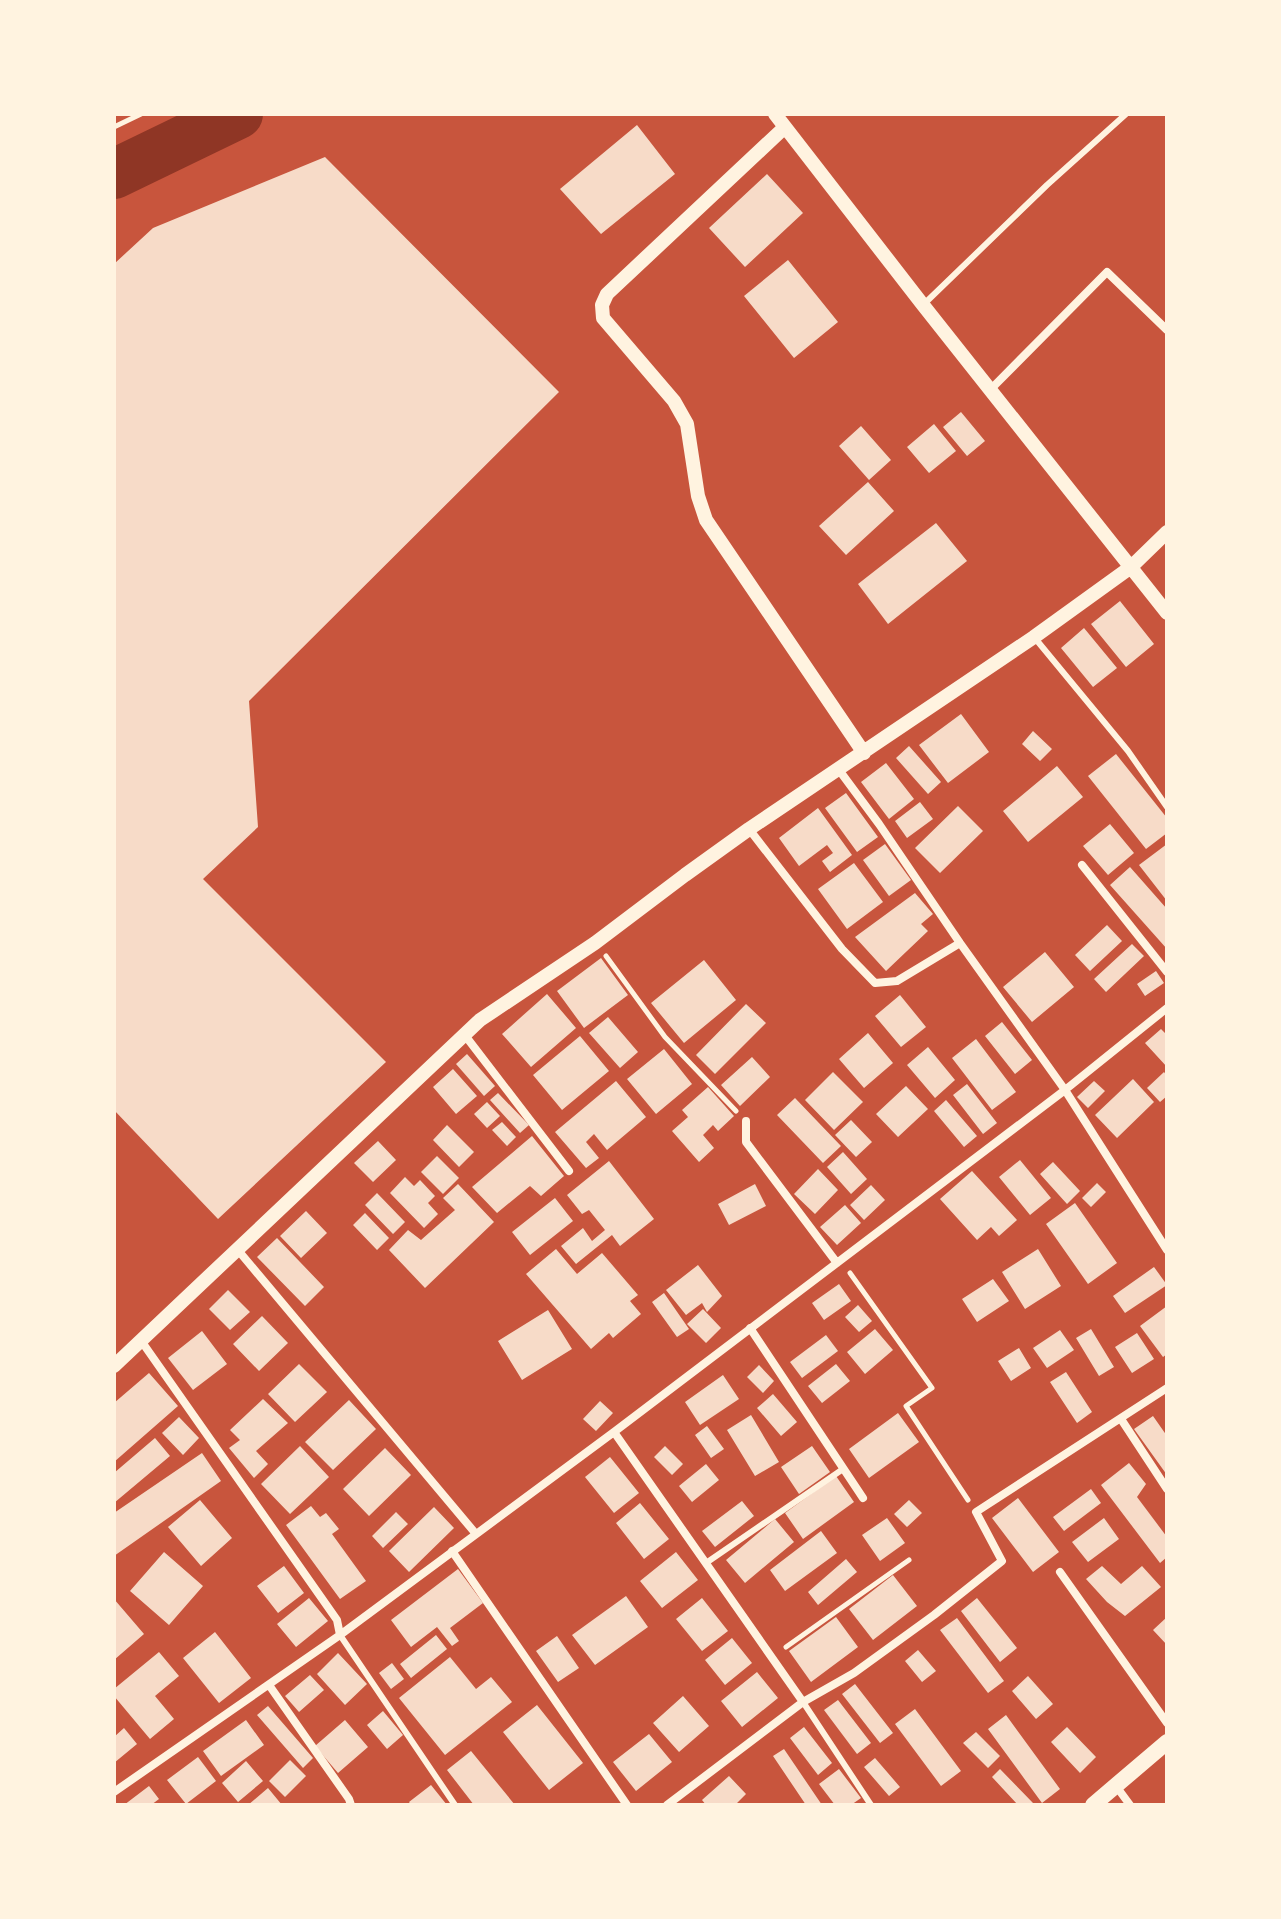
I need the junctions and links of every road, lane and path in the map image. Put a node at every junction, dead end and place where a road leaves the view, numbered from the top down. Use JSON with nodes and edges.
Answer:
{"nodes":[{"id":1,"x":141,"y":114,"type":"edge"},
{"id":2,"x":775,"y":114,"type":"edge"},
{"id":3,"x":1126,"y":114,"type":"edge"},
{"id":4,"x":114,"y":127,"type":"edge"},
{"id":5,"x":785,"y":127,"type":"junction"},
{"id":6,"x":923,"y":305,"type":"junction"},
{"id":7,"x":1167,"y":330,"type":"edge"},
{"id":8,"x":990,"y":390,"type":"junction"},
{"id":9,"x":1167,"y":532,"type":"edge"},
{"id":10,"x":1131,"y":567,"type":"junction"},
{"id":11,"x":1167,"y":613,"type":"edge"},
{"id":12,"x":1034,"y":637,"type":"junction"},
{"id":13,"x":864,"y":753,"type":"junction"},
{"id":14,"x":839,"y":770,"type":"junction"},
{"id":15,"x":1167,"y":807,"type":"edge"},
{"id":16,"x":749,"y":829,"type":"junction"},
{"id":17,"x":1082,"y":865,"type":"dead end"},
{"id":18,"x":595,"y":943,"type":"junction"},
{"id":19,"x":960,"y":943,"type":"junction"},
{"id":20,"x":1167,"y":972,"type":"edge"},
{"id":21,"x":1167,"y":1008,"type":"edge"},
{"id":22,"x":464,"y":1034,"type":"junction"},
{"id":23,"x":1065,"y":1090,"type":"junction"},
{"id":24,"x":746,"y":1121,"type":"joint"},
{"id":25,"x":569,"y":1171,"type":"dead end"},
{"id":26,"x":237,"y":1249,"type":"junction"},
{"id":27,"x":1167,"y":1250,"type":"edge"},
{"id":28,"x":837,"y":1263,"type":"junction"},
{"id":29,"x":750,"y":1328,"type":"junction"},
{"id":30,"x":142,"y":1342,"type":"junction"},
{"id":31,"x":114,"y":1366,"type":"edge"},
{"id":32,"x":1167,"y":1388,"type":"edge"},
{"id":33,"x":1121,"y":1419,"type":"junction"},
{"id":34,"x":614,"y":1432,"type":"junction"},
{"id":35,"x":843,"y":1469,"type":"junction"},
{"id":36,"x":1167,"y":1489,"type":"edge"},
{"id":37,"x":863,"y":1498,"type":"dead end"},
{"id":38,"x":976,"y":1512,"type":"junction"},
{"id":39,"x":476,"y":1534,"type":"junction"},
{"id":40,"x":452,"y":1551,"type":"junction"},
{"id":41,"x":909,"y":1560,"type":"dead end"},
{"id":42,"x":706,"y":1563,"type":"junction"},
{"id":43,"x":1060,"y":1572,"type":"dead end"},
{"id":44,"x":340,"y":1635,"type":"junction"},
{"id":45,"x":772,"y":1657,"type":"junction"},
{"id":46,"x":269,"y":1685,"type":"junction"},
{"id":47,"x":803,"y":1702,"type":"junction"},
{"id":48,"x":1167,"y":1723,"type":"edge"},
{"id":49,"x":1167,"y":1742,"type":"edge"},
{"id":50,"x":1116,"y":1786,"type":"junction"},
{"id":51,"x":114,"y":1792,"type":"edge"},
{"id":52,"x":351,"y":1805,"type":"edge"},
{"id":53,"x":455,"y":1805,"type":"edge"},
{"id":54,"x":627,"y":1805,"type":"edge"},
{"id":55,"x":667,"y":1805,"type":"edge"},
{"id":56,"x":871,"y":1805,"type":"edge"},
{"id":57,"x":1093,"y":1805,"type":"edge"},
{"id":58,"x":1130,"y":1805,"type":"edge"}],
"edges":[{"from":1,"to":4,"type":"path"},
{"from":2,"to":5,"type":"street"},
{"from":3,"to":6,"type":"lane"},
{"from":5,"to":6,"type":"street"},
{"from":5,"to":13,"type":"street"},
{"from":6,"to":8,"type":"street"},
{"from":7,"to":8,"type":"street"},
{"from":8,"to":10,"type":"street"},
{"from":9,"to":10,"type":"street"},
{"from":10,"to":11,"type":"street"},
{"from":10,"to":12,"type":"street"},
{"from":12,"to":13,"type":"street"},
{"from":12,"to":15,"type":"lane"},
{"from":13,"to":14,"type":"street"},
{"from":14,"to":16,"type":"street"},
{"from":14,"to":19,"type":"street"},
{"from":16,"to":18,"type":"street"},
{"from":16,"to":19,"type":"street"},
{"from":17,"to":20,"type":"street"},
{"from":18,"to":22,"type":"street"},
{"from":18,"to":24,"type":"path"},
{"from":19,"to":23,"type":"street"},
{"from":21,"to":23,"type":"street"},
{"from":22,"to":25,"type":"street"},
{"from":22,"to":26,"type":"street"},
{"from":23,"to":27,"type":"street"},
{"from":23,"to":28,"type":"street"},
{"from":24,"to":28,"type":"street"},
{"from":26,"to":30,"type":"street"},
{"from":26,"to":39,"type":"street"},
{"from":28,"to":29,"type":"street"},
{"from":28,"to":38,"type":"path"},
{"from":29,"to":34,"type":"street"},
{"from":29,"to":35,"type":"street"},
{"from":30,"to":31,"type":"street"},
{"from":30,"to":44,"type":"street"},
{"from":32,"to":33,"type":"street"},
{"from":33,"to":36,"type":"street"},
{"from":33,"to":38,"type":"street"},
{"from":34,"to":39,"type":"street"},
{"from":34,"to":42,"type":"street"},
{"from":35,"to":37,"type":"street"},
{"from":35,"to":42,"type":"lane"},
{"from":38,"to":47,"type":"street"},
{"from":39,"to":40,"type":"street"},
{"from":40,"to":44,"type":"street"},
{"from":40,"to":54,"type":"street"},
{"from":41,"to":45,"type":"path"},
{"from":42,"to":45,"type":"street"},
{"from":43,"to":48,"type":"street"},
{"from":44,"to":46,"type":"street"},
{"from":44,"to":53,"type":"lane"},
{"from":45,"to":47,"type":"street"},
{"from":46,"to":51,"type":"street"},
{"from":46,"to":52,"type":"street"},
{"from":47,"to":55,"type":"street"},
{"from":47,"to":56,"type":"lane"},
{"from":49,"to":50,"type":"main road"},
{"from":50,"to":57,"type":"main road"},
{"from":50,"to":58,"type":"street"}]}
